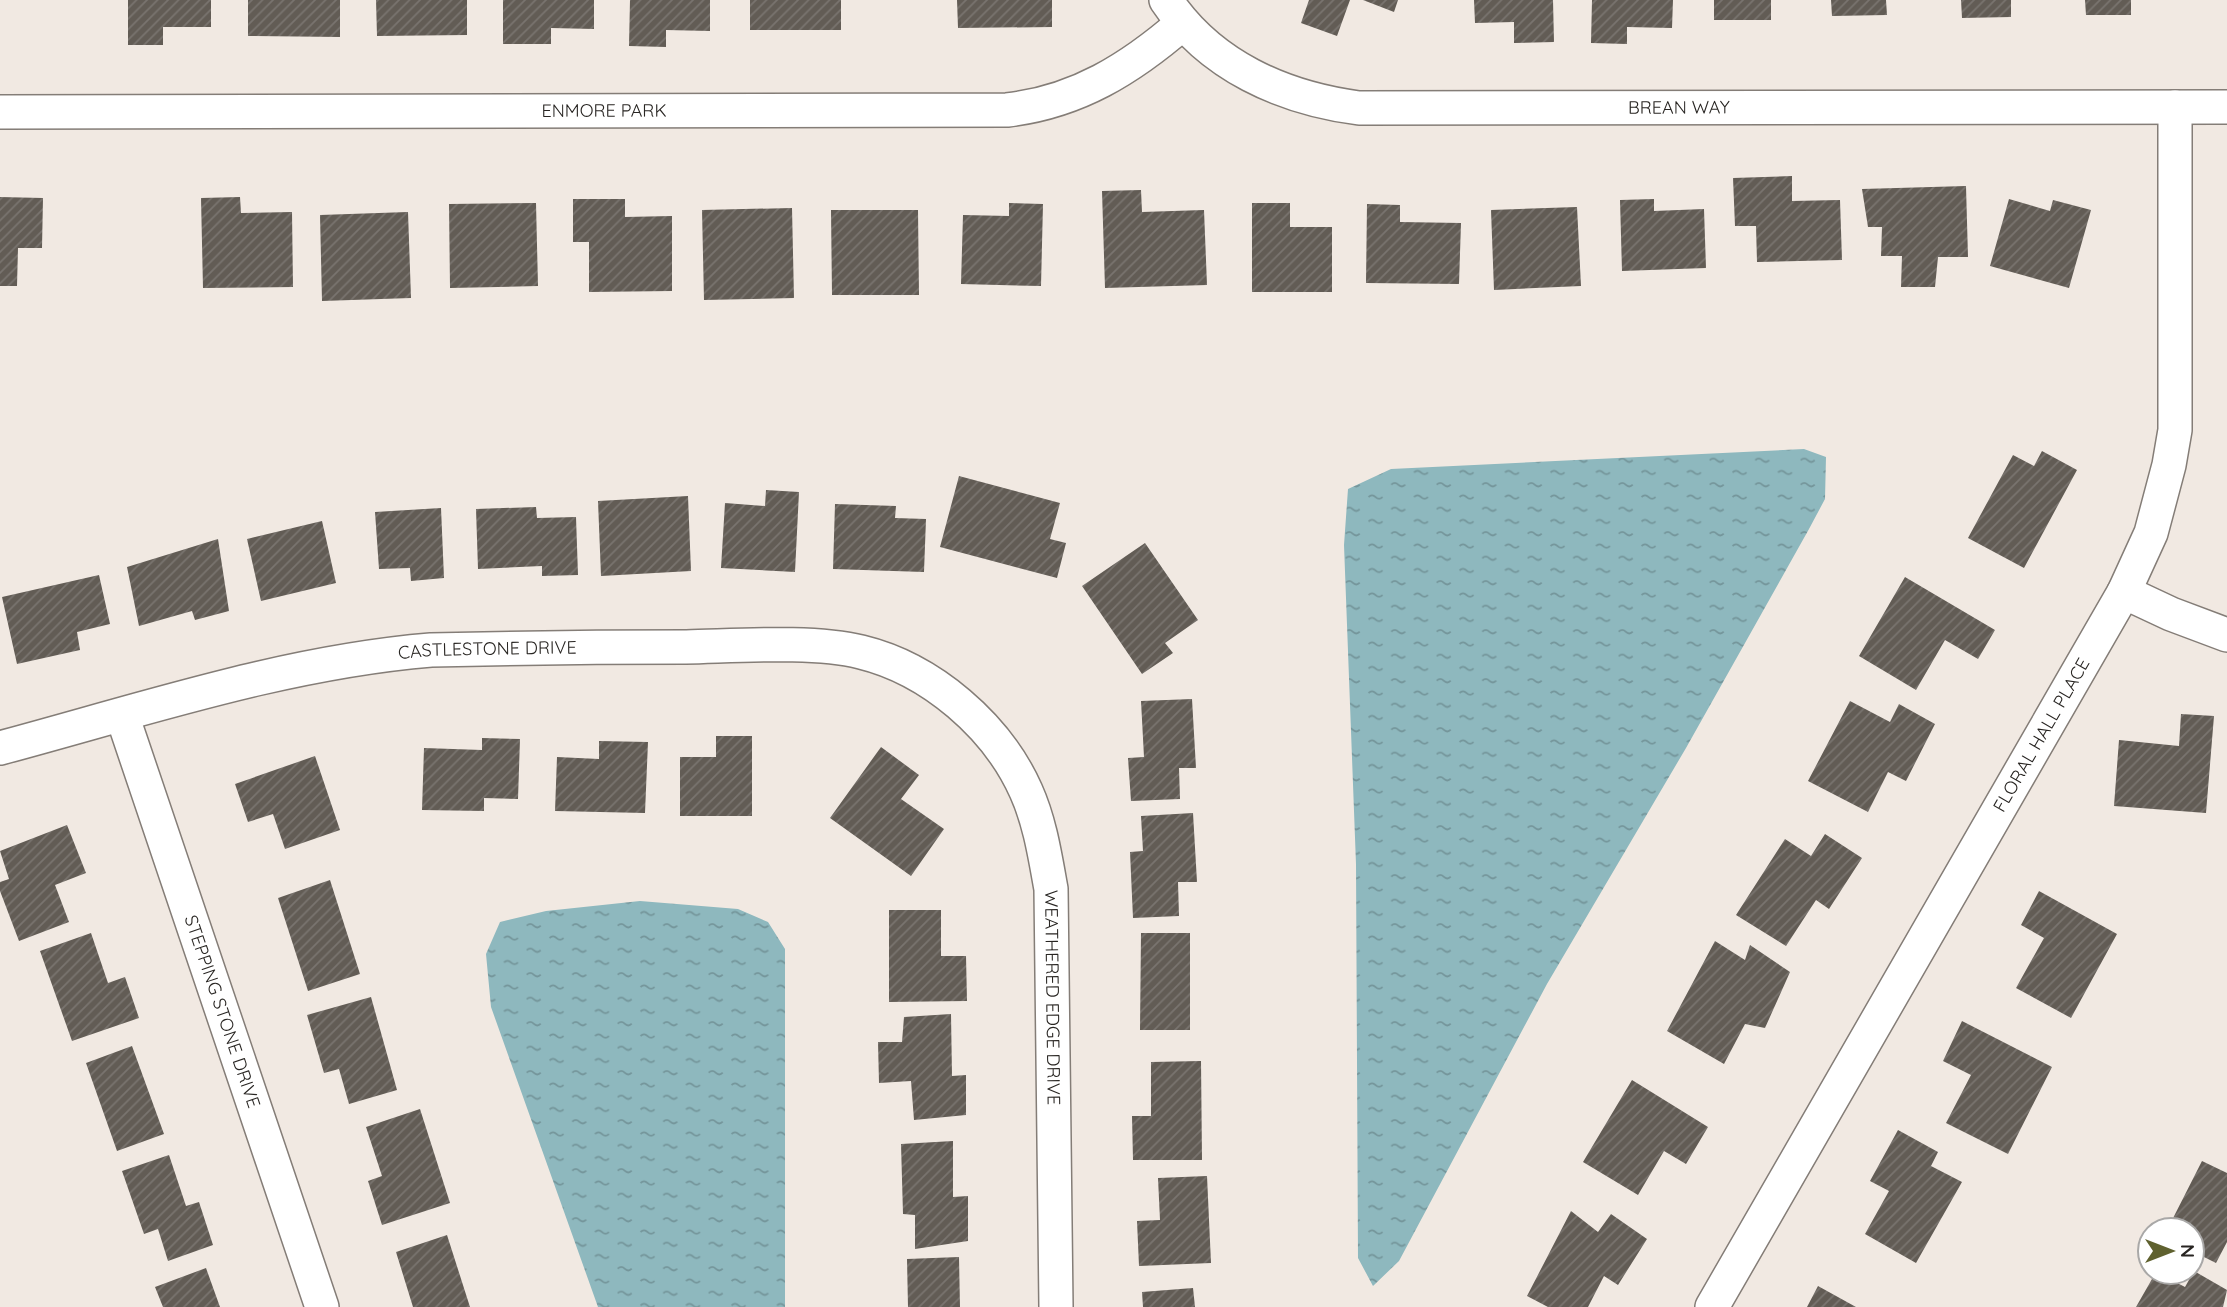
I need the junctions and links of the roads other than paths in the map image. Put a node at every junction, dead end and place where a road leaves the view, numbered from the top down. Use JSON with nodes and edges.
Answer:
{"nodes":[{"id":1,"x":1174,"y":11,"type":"edge"},
{"id":2,"x":2175,"y":107,"type":"junction"},
{"id":3,"x":2227,"y":107,"type":"edge"},
{"id":4,"x":0,"y":112,"type":"edge"},
{"id":5,"x":2124,"y":592,"type":"junction"},
{"id":6,"x":2227,"y":635,"type":"edge"},
{"id":7,"x":968,"y":712,"type":"joint"},
{"id":8,"x":122,"y":715,"type":"junction"},
{"id":9,"x":0,"y":748,"type":"edge"},
{"id":10,"x":322,"y":1307,"type":"edge"},
{"id":11,"x":1056,"y":1307,"type":"edge"},
{"id":12,"x":1713,"y":1307,"type":"edge"}],
"edges":[{"from":1,"to":2,"type":"street","name":"BREAN WAY"},
{"from":1,"to":4,"type":"street","name":"ENMORE PARK"},
{"from":2,"to":3,"type":"street","name":"BREAN WAY"},
{"from":2,"to":5,"type":"street","name":"FLORAL HALL PLACE"},
{"from":5,"to":6,"type":"street"},
{"from":5,"to":12,"type":"street","name":"FLORAL HALL PLACE"},
{"from":7,"to":8,"type":"street","name":"CASTLESTONE DRIVE"},
{"from":7,"to":11,"type":"street","name":"WEATHERED EDGE DRIVE"},
{"from":8,"to":9,"type":"street","name":"CASTLESTONE DRIVE"},
{"from":8,"to":10,"type":"street","name":"STEPPING STONE DRIVE"}]}
